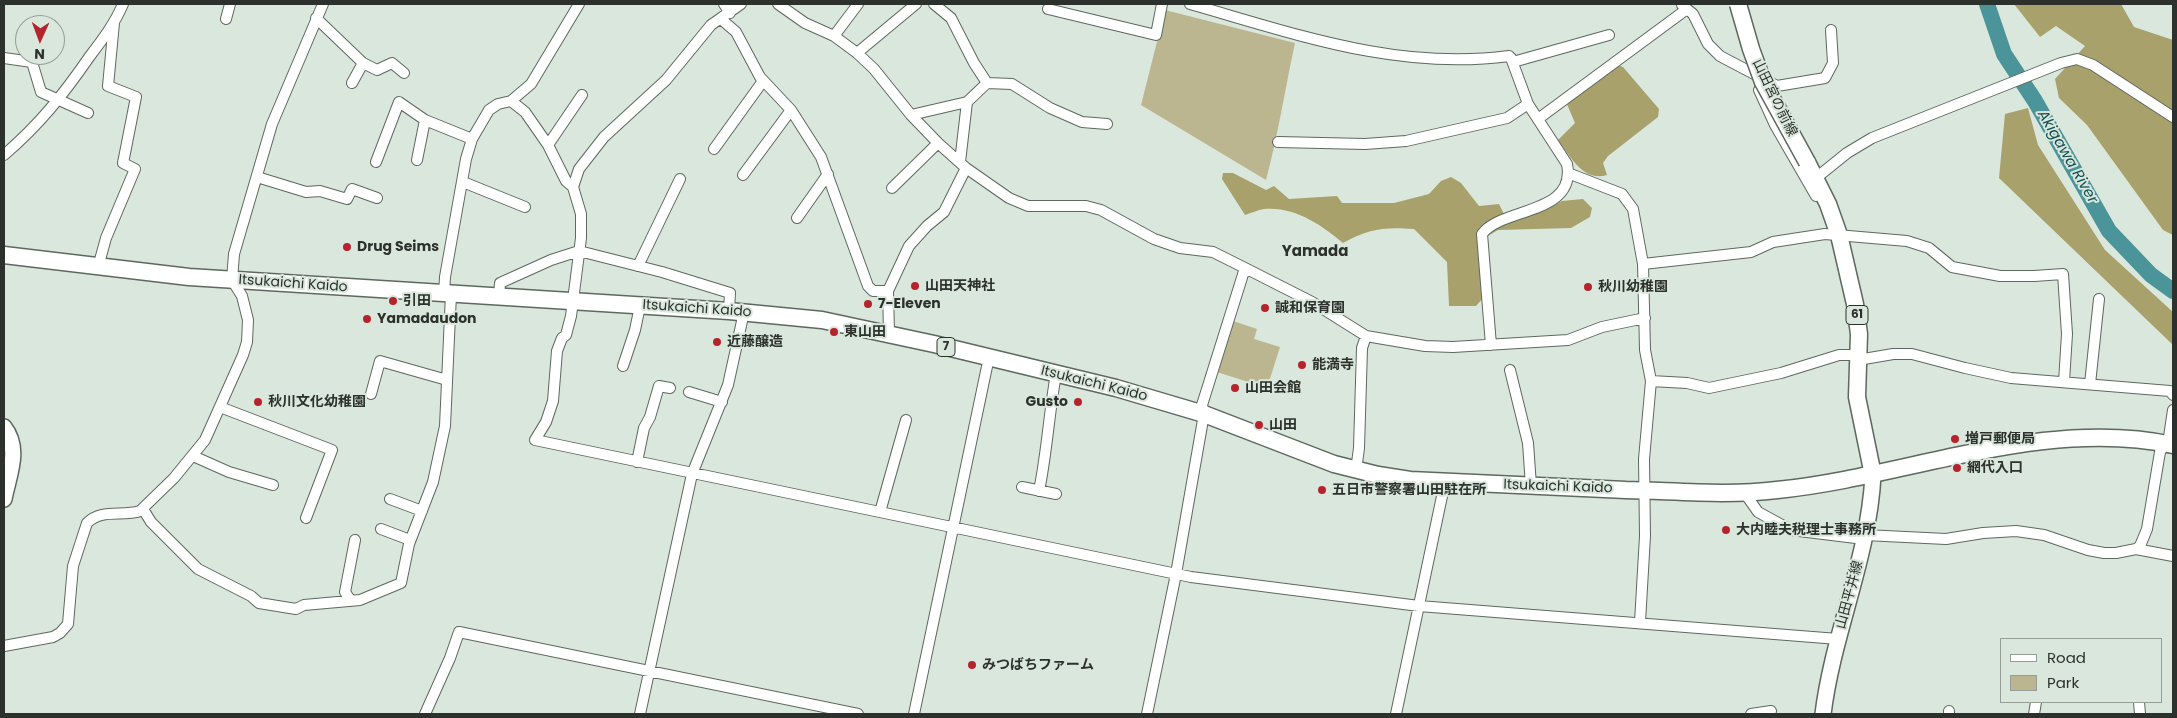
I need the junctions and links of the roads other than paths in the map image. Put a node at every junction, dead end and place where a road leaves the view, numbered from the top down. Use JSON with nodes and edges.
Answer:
{"nodes":[{"id":1,"x":123,"y":4,"type":"edge"},
{"id":2,"x":230,"y":4,"type":"edge"},
{"id":3,"x":323,"y":4,"type":"edge"},
{"id":4,"x":578,"y":4,"type":"edge"},
{"id":5,"x":724,"y":4,"type":"edge"},
{"id":6,"x":741,"y":4,"type":"edge"},
{"id":7,"x":778,"y":4,"type":"edge"},
{"id":8,"x":858,"y":4,"type":"edge"},
{"id":9,"x":916,"y":4,"type":"edge"},
{"id":10,"x":934,"y":4,"type":"edge"},
{"id":11,"x":1162,"y":4,"type":"edge"},
{"id":12,"x":1190,"y":4,"type":"edge"},
{"id":13,"x":1738,"y":4,"type":"edge"},
{"id":14,"x":1684,"y":7,"type":"edge"},
{"id":15,"x":1048,"y":10,"type":"dead end"},
{"id":16,"x":725,"y":16,"type":"junction"},
{"id":17,"x":316,"y":18,"type":"junction"},
{"id":18,"x":226,"y":19,"type":"dead end"},
{"id":19,"x":114,"y":23,"type":"junction"},
{"id":20,"x":1831,"y":30,"type":"dead end"},
{"id":21,"x":1609,"y":34,"type":"dead end"},
{"id":22,"x":834,"y":36,"type":"junction"},
{"id":23,"x":857,"y":53,"type":"junction"},
{"id":24,"x":4,"y":58,"type":"edge"},
{"id":25,"x":1514,"y":62,"type":"junction"},
{"id":26,"x":364,"y":63,"type":"junction"},
{"id":27,"x":404,"y":72,"type":"dead end"},
{"id":28,"x":1751,"y":72,"type":"junction"},
{"id":29,"x":764,"y":81,"type":"junction"},
{"id":30,"x":352,"y":83,"type":"dead end"},
{"id":31,"x":987,"y":83,"type":"junction"},
{"id":32,"x":582,"y":94,"type":"dead end"},
{"id":33,"x":59,"y":101,"type":"junction"},
{"id":34,"x":511,"y":101,"type":"junction"},
{"id":35,"x":967,"y":102,"type":"junction"},
{"id":36,"x":1528,"y":104,"type":"junction"},
{"id":37,"x":791,"y":110,"type":"junction"},
{"id":38,"x":88,"y":113,"type":"dead end"},
{"id":39,"x":912,"y":115,"type":"junction"},
{"id":40,"x":2173,"y":117,"type":"edge"},
{"id":41,"x":1538,"y":119,"type":"junction"},
{"id":42,"x":424,"y":120,"type":"junction"},
{"id":43,"x":1107,"y":124,"type":"dead end"},
{"id":44,"x":472,"y":139,"type":"junction"},
{"id":45,"x":938,"y":142,"type":"junction"},
{"id":46,"x":1278,"y":142,"type":"dead end"},
{"id":47,"x":548,"y":145,"type":"junction"},
{"id":48,"x":714,"y":149,"type":"dead end"},
{"id":49,"x":4,"y":155,"type":"edge"},
{"id":50,"x":418,"y":160,"type":"dead end"},
{"id":51,"x":376,"y":162,"type":"dead end"},
{"id":52,"x":963,"y":165,"type":"junction"},
{"id":53,"x":1568,"y":173,"type":"junction"},
{"id":54,"x":828,"y":174,"type":"junction"},
{"id":55,"x":743,"y":175,"type":"dead end"},
{"id":56,"x":257,"y":177,"type":"junction"},
{"id":57,"x":1816,"y":178,"type":"junction"},
{"id":58,"x":680,"y":179,"type":"dead end"},
{"id":59,"x":463,"y":182,"type":"junction"},
{"id":60,"x":573,"y":187,"type":"junction"},
{"id":61,"x":892,"y":188,"type":"dead end"},
{"id":62,"x":377,"y":198,"type":"dead end"},
{"id":63,"x":1828,"y":204,"type":"junction"},
{"id":64,"x":525,"y":208,"type":"dead end"},
{"id":65,"x":797,"y":218,"type":"dead end"},
{"id":66,"x":1838,"y":235,"type":"junction"},
{"id":67,"x":579,"y":251,"type":"junction"},
{"id":68,"x":4,"y":255,"type":"edge"},
{"id":69,"x":1643,"y":264,"type":"junction"},
{"id":70,"x":638,"y":266,"type":"junction"},
{"id":71,"x":98,"y":267,"type":"junction"},
{"id":72,"x":1245,"y":268,"type":"junction"},
{"id":73,"x":232,"y":280,"type":"junction"},
{"id":74,"x":888,"y":291,"type":"junction"},
{"id":75,"x":448,"y":294,"type":"junction"},
{"id":76,"x":499,"y":297,"type":"junction"},
{"id":77,"x":2099,"y":299,"type":"dead end"},
{"id":78,"x":574,"y":302,"type":"junction"},
{"id":79,"x":640,"y":306,"type":"junction"},
{"id":80,"x":737,"y":312,"type":"junction"},
{"id":81,"x":1645,"y":318,"type":"junction"},
{"id":82,"x":889,"y":334,"type":"junction"},
{"id":83,"x":1366,"y":336,"type":"junction"},
{"id":84,"x":1491,"y":345,"type":"junction"},
{"id":85,"x":989,"y":357,"type":"junction"},
{"id":86,"x":1858,"y":357,"type":"junction"},
{"id":87,"x":623,"y":366,"type":"dead end"},
{"id":88,"x":1510,"y":370,"type":"dead end"},
{"id":89,"x":1056,"y":374,"type":"junction"},
{"id":90,"x":447,"y":380,"type":"junction"},
{"id":91,"x":1651,"y":382,"type":"junction"},
{"id":92,"x":2064,"y":382,"type":"junction"},
{"id":93,"x":2090,"y":384,"type":"junction"},
{"id":94,"x":670,"y":388,"type":"dead end"},
{"id":95,"x":689,"y":392,"type":"dead end"},
{"id":96,"x":371,"y":394,"type":"dead end"},
{"id":97,"x":2173,"y":395,"type":"edge"},
{"id":98,"x":722,"y":402,"type":"junction"},
{"id":99,"x":220,"y":407,"type":"junction"},
{"id":100,"x":2173,"y":410,"type":"edge"},
{"id":101,"x":1204,"y":414,"type":"junction"},
{"id":102,"x":906,"y":420,"type":"dead end"},
{"id":103,"x":4,"y":427,"type":"edge"},
{"id":104,"x":2169,"y":444,"type":"edge"},
{"id":105,"x":193,"y":456,"type":"junction"},
{"id":106,"x":638,"y":462,"type":"junction"},
{"id":107,"x":1356,"y":471,"type":"junction"},
{"id":108,"x":692,"y":474,"type":"junction"},
{"id":109,"x":1873,"y":475,"type":"junction"},
{"id":110,"x":1445,"y":482,"type":"junction"},
{"id":111,"x":274,"y":485,"type":"dead end"},
{"id":112,"x":1531,"y":486,"type":"junction"},
{"id":113,"x":1022,"y":487,"type":"dead end"},
{"id":114,"x":1644,"y":490,"type":"junction"},
{"id":115,"x":1039,"y":491,"type":"junction"},
{"id":116,"x":1744,"y":492,"type":"junction"},
{"id":117,"x":1056,"y":494,"type":"dead end"},
{"id":118,"x":4,"y":499,"type":"edge"},
{"id":119,"x":390,"y":499,"type":"dead end"},
{"id":120,"x":143,"y":509,"type":"junction"},
{"id":121,"x":422,"y":511,"type":"junction"},
{"id":122,"x":880,"y":512,"type":"junction"},
{"id":123,"x":306,"y":518,"type":"dead end"},
{"id":124,"x":953,"y":527,"type":"junction"},
{"id":125,"x":381,"y":529,"type":"dead end"},
{"id":126,"x":1865,"y":537,"type":"junction"},
{"id":127,"x":355,"y":540,"type":"dead end"},
{"id":128,"x":410,"y":540,"type":"junction"},
{"id":129,"x":2136,"y":548,"type":"junction"},
{"id":130,"x":2173,"y":556,"type":"edge"},
{"id":131,"x":1176,"y":574,"type":"junction"},
{"id":132,"x":351,"y":601,"type":"junction"},
{"id":133,"x":1418,"y":606,"type":"junction"},
{"id":134,"x":1640,"y":622,"type":"junction"},
{"id":135,"x":1838,"y":639,"type":"junction"},
{"id":136,"x":4,"y":646,"type":"edge"},
{"id":137,"x":649,"y":670,"type":"junction"},
{"id":138,"x":1771,"y":711,"type":"dead end"},
{"id":139,"x":425,"y":714,"type":"edge"},
{"id":140,"x":640,"y":714,"type":"edge"},
{"id":141,"x":858,"y":714,"type":"edge"},
{"id":142,"x":914,"y":714,"type":"edge"},
{"id":143,"x":1147,"y":714,"type":"edge"},
{"id":144,"x":1396,"y":714,"type":"edge"},
{"id":145,"x":1751,"y":714,"type":"edge"},
{"id":146,"x":1823,"y":714,"type":"edge"}],
"edges":[{"from":1,"to":19,"type":"street"},
{"from":2,"to":18,"type":"street"},
{"from":3,"to":17,"type":"street"},
{"from":4,"to":34,"type":"street"},
{"from":5,"to":16,"type":"street"},
{"from":6,"to":16,"type":"street"},
{"from":7,"to":22,"type":"street"},
{"from":8,"to":22,"type":"street"},
{"from":9,"to":23,"type":"street"},
{"from":10,"to":31,"type":"street"},
{"from":11,"to":15,"type":"street"},
{"from":12,"to":25,"type":"street"},
{"from":13,"to":57,"type":"main road","name":"山田宮の前線","number":"61","bridge":true},
{"from":14,"to":28,"type":"street"},
{"from":14,"to":41,"type":"street"},
{"from":16,"to":29,"type":"street"},
{"from":16,"to":60,"type":"street"},
{"from":17,"to":26,"type":"street"},
{"from":17,"to":56,"type":"street"},
{"from":19,"to":33,"type":"street"},
{"from":19,"to":71,"type":"street"},
{"from":20,"to":28,"type":"street"},
{"from":21,"to":25,"type":"street"},
{"from":22,"to":23,"type":"street"},
{"from":23,"to":39,"type":"street"},
{"from":24,"to":33,"type":"street"},
{"from":25,"to":36,"type":"street"},
{"from":26,"to":27,"type":"street"},
{"from":26,"to":30,"type":"street"},
{"from":28,"to":63,"type":"street"},
{"from":29,"to":37,"type":"street"},
{"from":29,"to":48,"type":"street"},
{"from":31,"to":35,"type":"street"},
{"from":31,"to":43,"type":"street"},
{"from":32,"to":47,"type":"street"},
{"from":33,"to":38,"type":"street"},
{"from":33,"to":49,"type":"street"},
{"from":34,"to":44,"type":"street"},
{"from":34,"to":47,"type":"street"},
{"from":35,"to":39,"type":"street"},
{"from":35,"to":52,"type":"street"},
{"from":36,"to":41,"type":"street"},
{"from":36,"to":46,"type":"street"},
{"from":37,"to":54,"type":"street"},
{"from":37,"to":55,"type":"street"},
{"from":39,"to":45,"type":"street"},
{"from":40,"to":57,"type":"street"},
{"from":41,"to":53,"type":"street"},
{"from":42,"to":44,"type":"street"},
{"from":42,"to":50,"type":"street"},
{"from":42,"to":51,"type":"street"},
{"from":44,"to":59,"type":"street"},
{"from":45,"to":52,"type":"street"},
{"from":45,"to":61,"type":"street"},
{"from":47,"to":60,"type":"street"},
{"from":52,"to":72,"type":"street"},
{"from":52,"to":74,"type":"street"},
{"from":53,"to":69,"type":"street"},
{"from":53,"to":84,"type":"street"},
{"from":54,"to":65,"type":"street"},
{"from":54,"to":74,"type":"street"},
{"from":56,"to":62,"type":"street"},
{"from":56,"to":73,"type":"street"},
{"from":57,"to":63,"type":"main road","number":"61"},
{"from":58,"to":70,"type":"street"},
{"from":59,"to":64,"type":"street"},
{"from":59,"to":75,"type":"street"},
{"from":60,"to":67,"type":"street"},
{"from":63,"to":66,"type":"main road","number":"61"},
{"from":66,"to":69,"type":"street"},
{"from":66,"to":86,"type":"main road","number":"61"},
{"from":66,"to":92,"type":"street"},
{"from":67,"to":70,"type":"street"},
{"from":67,"to":76,"type":"street"},
{"from":67,"to":78,"type":"street"},
{"from":68,"to":71,"type":"main road","name":"Itsukaichi Kaido","number":"7"},
{"from":69,"to":81,"type":"street"},
{"from":70,"to":80,"type":"street"},
{"from":71,"to":73,"type":"main road","name":"Itsukaichi Kaido","number":"7"},
{"from":72,"to":83,"type":"street"},
{"from":72,"to":101,"type":"street"},
{"from":73,"to":75,"type":"main road","name":"Itsukaichi Kaido","number":"7"},
{"from":73,"to":99,"type":"street"},
{"from":74,"to":82,"type":"street"},
{"from":75,"to":76,"type":"main road","name":"Itsukaichi Kaido","number":"7"},
{"from":75,"to":90,"type":"street"},
{"from":76,"to":78,"type":"main road","name":"Itsukaichi Kaido","number":"7"},
{"from":77,"to":93,"type":"street"},
{"from":78,"to":79,"type":"main road","name":"Itsukaichi Kaido","number":"7"},
{"from":78,"to":106,"type":"street"},
{"from":79,"to":80,"type":"main road","name":"Itsukaichi Kaido","number":"7"},
{"from":79,"to":87,"type":"street"},
{"from":80,"to":82,"type":"main road","name":"Itsukaichi Kaido","number":"7"},
{"from":80,"to":98,"type":"street"},
{"from":81,"to":84,"type":"street"},
{"from":81,"to":91,"type":"street"},
{"from":82,"to":85,"type":"main road","name":"Itsukaichi Kaido","number":"7"},
{"from":83,"to":84,"type":"street"},
{"from":83,"to":107,"type":"street"},
{"from":85,"to":89,"type":"main road","name":"Itsukaichi Kaido","number":"7"},
{"from":85,"to":124,"type":"street"},
{"from":86,"to":91,"type":"street"},
{"from":86,"to":92,"type":"street"},
{"from":86,"to":109,"type":"main road","number":"61"},
{"from":88,"to":112,"type":"street"},
{"from":89,"to":101,"type":"main road","name":"Itsukaichi Kaido","number":"7"},
{"from":89,"to":115,"type":"street"},
{"from":90,"to":96,"type":"street"},
{"from":90,"to":121,"type":"street"},
{"from":91,"to":114,"type":"street"},
{"from":92,"to":93,"type":"street"},
{"from":93,"to":97,"type":"street"},
{"from":94,"to":106,"type":"street"},
{"from":95,"to":98,"type":"street"},
{"from":98,"to":108,"type":"street"},
{"from":99,"to":105,"type":"street"},
{"from":99,"to":123,"type":"street"},
{"from":100,"to":104,"type":"street"},
{"from":101,"to":107,"type":"main road","name":"Itsukaichi Kaido","number":"7"},
{"from":101,"to":131,"type":"street"},
{"from":102,"to":122,"type":"street"},
{"from":103,"to":118,"type":"main road"},
{"from":104,"to":109,"type":"main road","name":"Itsukaichi Kaido","number":"7"},
{"from":104,"to":129,"type":"street"},
{"from":105,"to":111,"type":"street"},
{"from":105,"to":120,"type":"street"},
{"from":106,"to":108,"type":"street"},
{"from":107,"to":110,"type":"main road","name":"Itsukaichi Kaido","number":"7"},
{"from":108,"to":122,"type":"street"},
{"from":108,"to":137,"type":"street"},
{"from":109,"to":116,"type":"main road","name":"Itsukaichi Kaido","number":"7"},
{"from":109,"to":126,"type":"main road","name":"山田平井線"},
{"from":110,"to":112,"type":"main road","name":"Itsukaichi Kaido","number":"7"},
{"from":110,"to":133,"type":"street"},
{"from":112,"to":114,"type":"main road","name":"Itsukaichi Kaido","number":"7"},
{"from":113,"to":115,"type":"street"},
{"from":114,"to":116,"type":"main road","name":"Itsukaichi Kaido","number":"7"},
{"from":114,"to":134,"type":"street"},
{"from":115,"to":117,"type":"street"},
{"from":116,"to":126,"type":"street"},
{"from":119,"to":121,"type":"street"},
{"from":120,"to":132,"type":"street"},
{"from":120,"to":136,"type":"street"},
{"from":121,"to":128,"type":"street"},
{"from":122,"to":124,"type":"street"},
{"from":124,"to":131,"type":"street"},
{"from":124,"to":142,"type":"street"},
{"from":125,"to":128,"type":"street"},
{"from":126,"to":129,"type":"street"},
{"from":126,"to":135,"type":"main road","name":"山田平井線"},
{"from":127,"to":132,"type":"street"},
{"from":128,"to":132,"type":"street"},
{"from":129,"to":130,"type":"street"},
{"from":131,"to":133,"type":"street"},
{"from":131,"to":143,"type":"street"},
{"from":133,"to":134,"type":"street"},
{"from":133,"to":144,"type":"street"},
{"from":134,"to":135,"type":"street"},
{"from":135,"to":146,"type":"main road","name":"山田平井線"},
{"from":137,"to":139,"type":"street"},
{"from":137,"to":140,"type":"street"},
{"from":137,"to":141,"type":"street"},
{"from":138,"to":145,"type":"street"}]}
